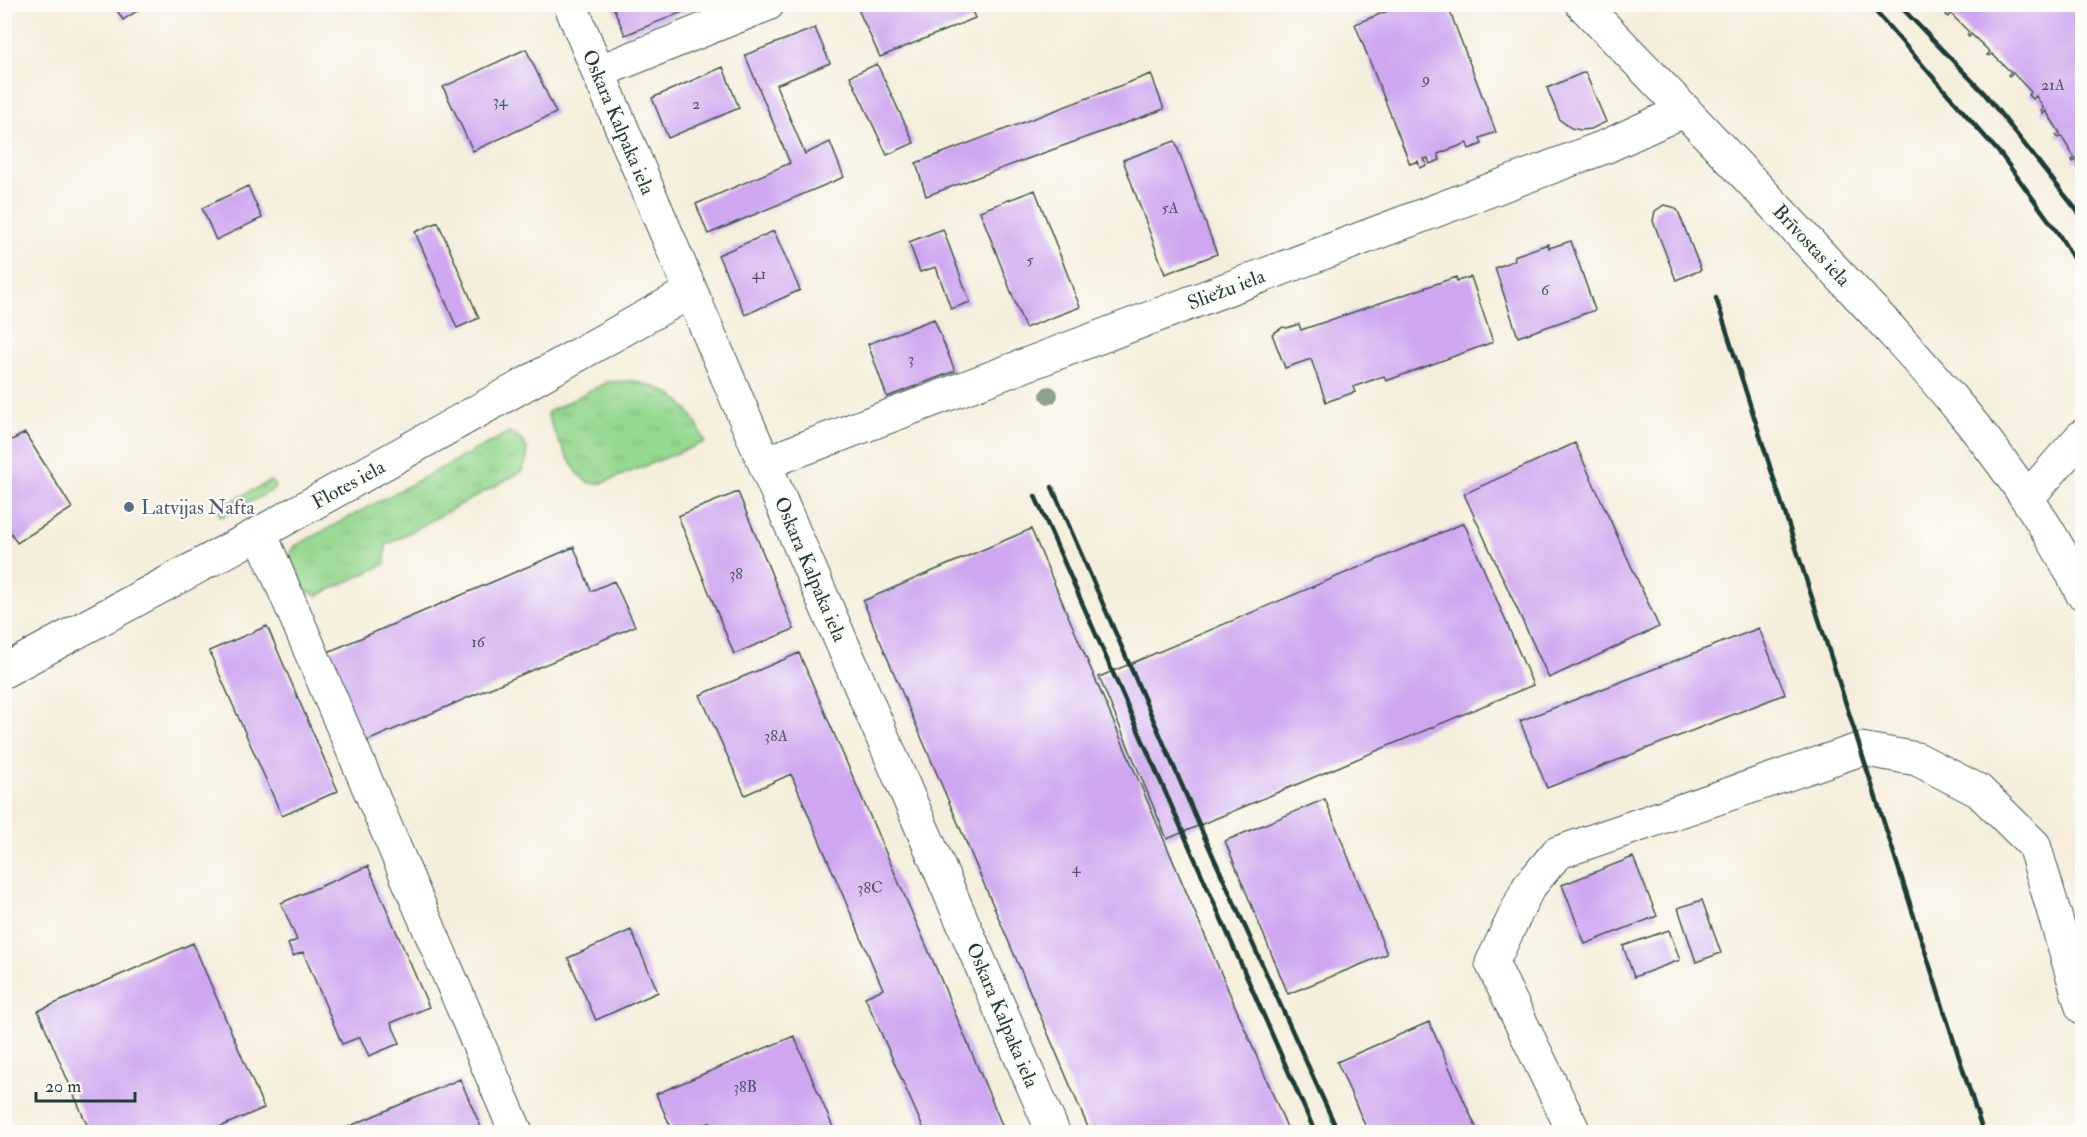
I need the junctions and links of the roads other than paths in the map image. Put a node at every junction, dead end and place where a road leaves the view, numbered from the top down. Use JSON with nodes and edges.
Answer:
{"nodes":[{"id":1,"x":570,"y":4,"type":"edge"},
{"id":2,"x":768,"y":4,"type":"edge"},
{"id":3,"x":1582,"y":4,"type":"edge"},
{"id":4,"x":598,"y":72,"type":"junction"},
{"id":5,"x":1685,"y":110,"type":"junction"},
{"id":6,"x":690,"y":292,"type":"junction"},
{"id":7,"x":2082,"y":436,"type":"edge"},
{"id":8,"x":765,"y":463,"type":"junction"},
{"id":9,"x":2028,"y":497,"type":"junction"},
{"id":10,"x":260,"y":533,"type":"junction"},
{"id":11,"x":2082,"y":593,"type":"edge"},
{"id":12,"x":4,"y":671,"type":"edge"},
{"id":13,"x":2082,"y":1007,"type":"edge"},
{"id":14,"x":516,"y":1132,"type":"edge"},
{"id":15,"x":1053,"y":1132,"type":"edge"},
{"id":16,"x":1574,"y":1132,"type":"edge"}],
"edges":[{"from":1,"to":4,"type":"street","name":"Oskara Kalpaka iela"},
{"from":2,"to":4,"type":"street"},
{"from":3,"to":5,"type":"street","name":"Brīvostas iela"},
{"from":4,"to":6,"type":"street","name":"Oskara Kalpaka iela"},
{"from":5,"to":8,"type":"street","name":"Sliežu iela"},
{"from":5,"to":9,"type":"street","name":"Brīvostas iela"},
{"from":6,"to":8,"type":"street","name":"Oskara Kalpaka iela"},
{"from":6,"to":10,"type":"street","name":"Flotes iela"},
{"from":7,"to":9,"type":"street"},
{"from":8,"to":15,"type":"street","name":"Oskara Kalpaka iela"},
{"from":9,"to":11,"type":"street","name":"Brīvostas iela"},
{"from":10,"to":12,"type":"street","name":"Flotes iela"},
{"from":10,"to":14,"type":"street"},
{"from":13,"to":16,"type":"street"}]}
